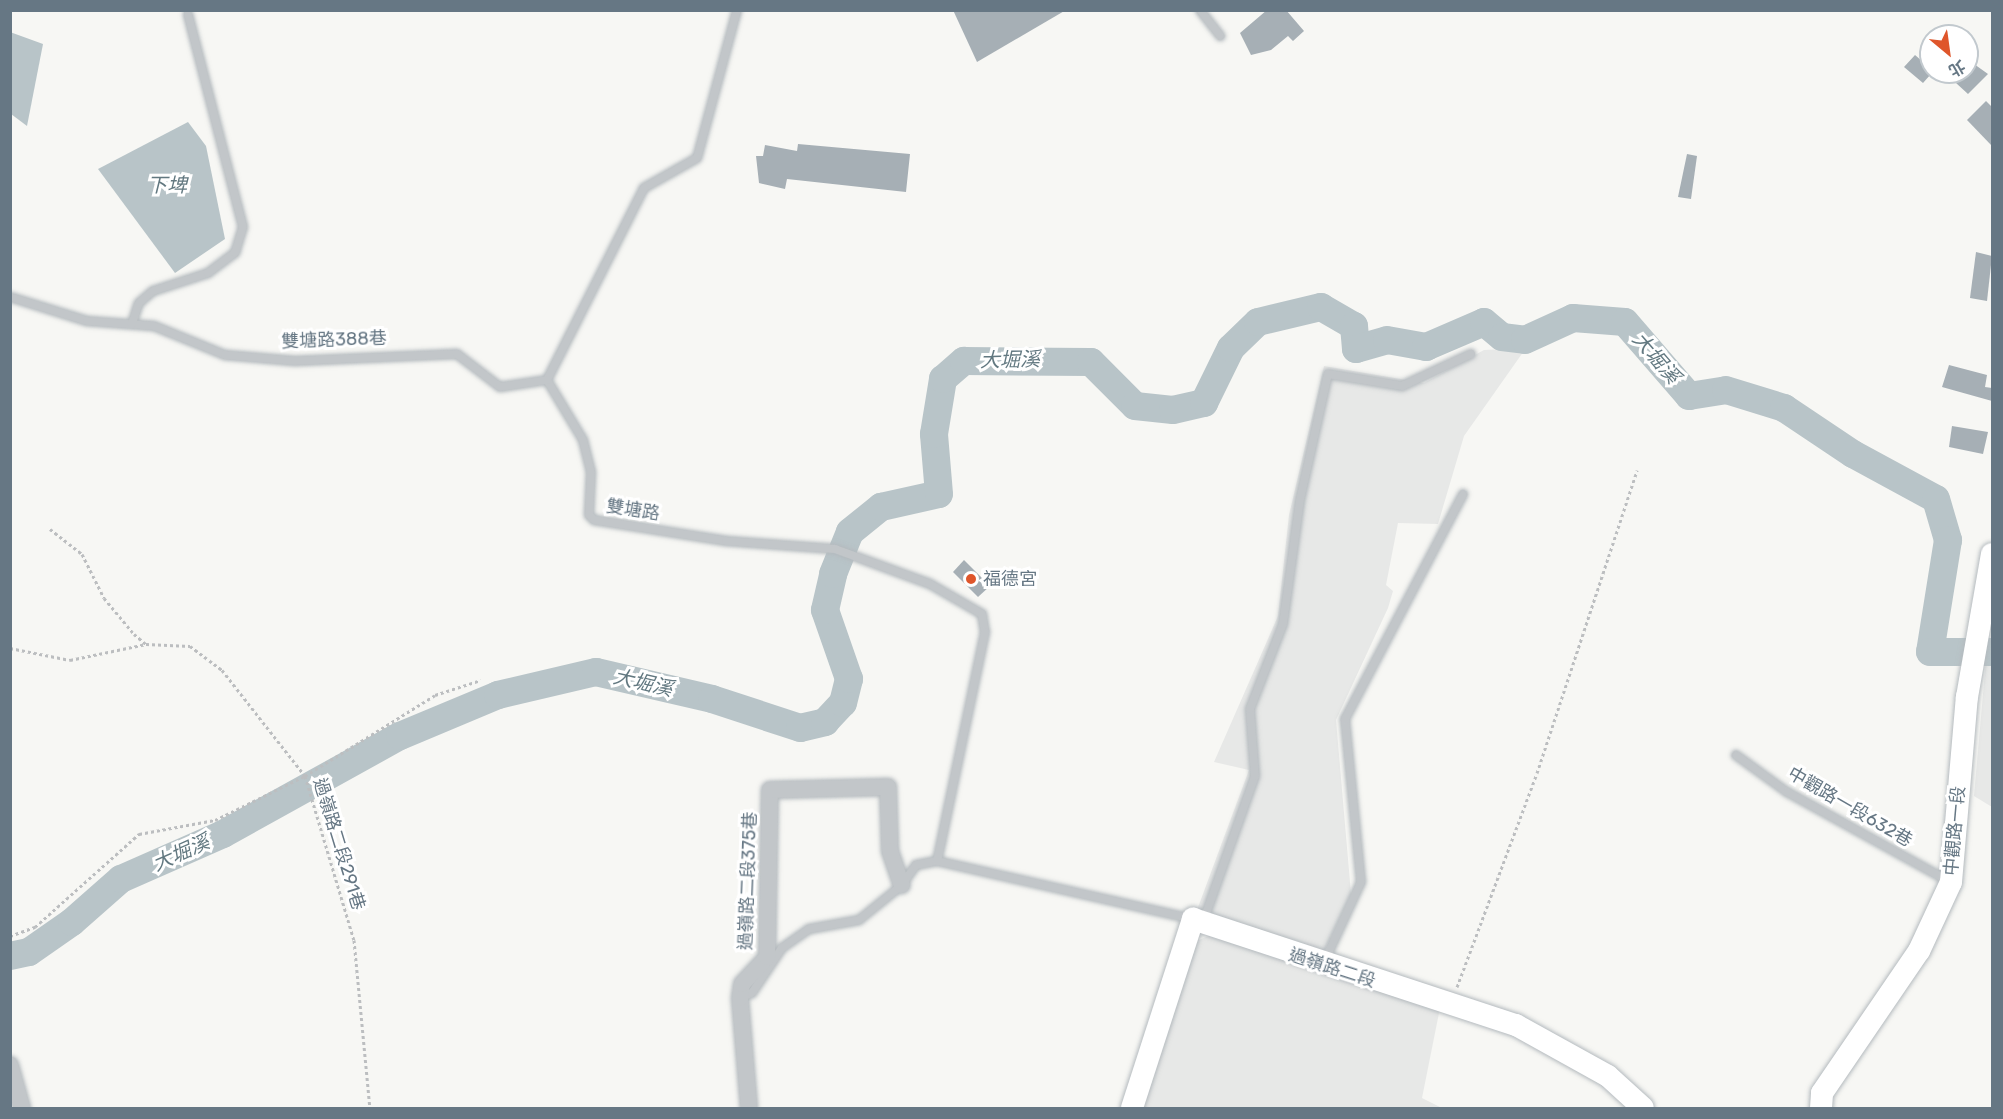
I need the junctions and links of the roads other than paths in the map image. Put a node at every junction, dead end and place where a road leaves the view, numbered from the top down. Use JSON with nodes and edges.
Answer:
{"nodes":[{"id":1,"x":737,"y":10,"type":"edge"},
{"id":2,"x":1200,"y":10,"type":"edge"},
{"id":3,"x":188,"y":14,"type":"dead end"},
{"id":4,"x":1220,"y":36,"type":"dead end"},
{"id":5,"x":10,"y":297,"type":"edge"},
{"id":6,"x":132,"y":324,"type":"junction"},
{"id":7,"x":1471,"y":354,"type":"dead end"},
{"id":8,"x":547,"y":380,"type":"junction"},
{"id":9,"x":1463,"y":494,"type":"dead end"},
{"id":10,"x":1992,"y":554,"type":"edge"},
{"id":11,"x":1736,"y":755,"type":"dead end"},
{"id":12,"x":937,"y":861,"type":"junction"},
{"id":13,"x":1951,"y":882,"type":"junction"},
{"id":14,"x":902,"y":885,"type":"junction"},
{"id":15,"x":1198,"y":921,"type":"junction"},
{"id":16,"x":1323,"y":966,"type":"junction"},
{"id":17,"x":740,"y":998,"type":"junction"},
{"id":18,"x":10,"y":1065,"type":"edge"},
{"id":19,"x":22,"y":1108,"type":"edge"},
{"id":20,"x":749,"y":1108,"type":"edge"},
{"id":21,"x":1132,"y":1108,"type":"edge"},
{"id":22,"x":1643,"y":1108,"type":"edge"},
{"id":23,"x":1821,"y":1108,"type":"edge"}],
"edges":[{"from":1,"to":8,"type":"lane"},
{"from":2,"to":4,"type":"lane"},
{"from":3,"to":6,"type":"lane"},
{"from":5,"to":6,"type":"lane","name":"雙塘路388巷"},
{"from":6,"to":8,"type":"lane","name":"雙塘路388巷"},
{"from":7,"to":15,"type":"lane"},
{"from":8,"to":12,"type":"lane","name":"雙塘路"},
{"from":9,"to":16,"type":"lane"},
{"from":10,"to":13,"type":"street","name":"中觀路一段"},
{"from":11,"to":13,"type":"lane","name":"中觀路一段632巷"},
{"from":12,"to":14,"type":"lane"},
{"from":12,"to":15,"type":"lane"},
{"from":13,"to":23,"type":"street","name":"中觀路一段"},
{"from":14,"to":17,"type":"lane"},
{"from":14,"to":17,"type":"street","name":"過嶺路二段375巷"},
{"from":15,"to":16,"type":"street","name":"過嶺路二段"},
{"from":15,"to":21,"type":"street"},
{"from":16,"to":22,"type":"street","name":"過嶺路二段"},
{"from":17,"to":20,"type":"street"},
{"from":18,"to":19,"type":"street"}]}
